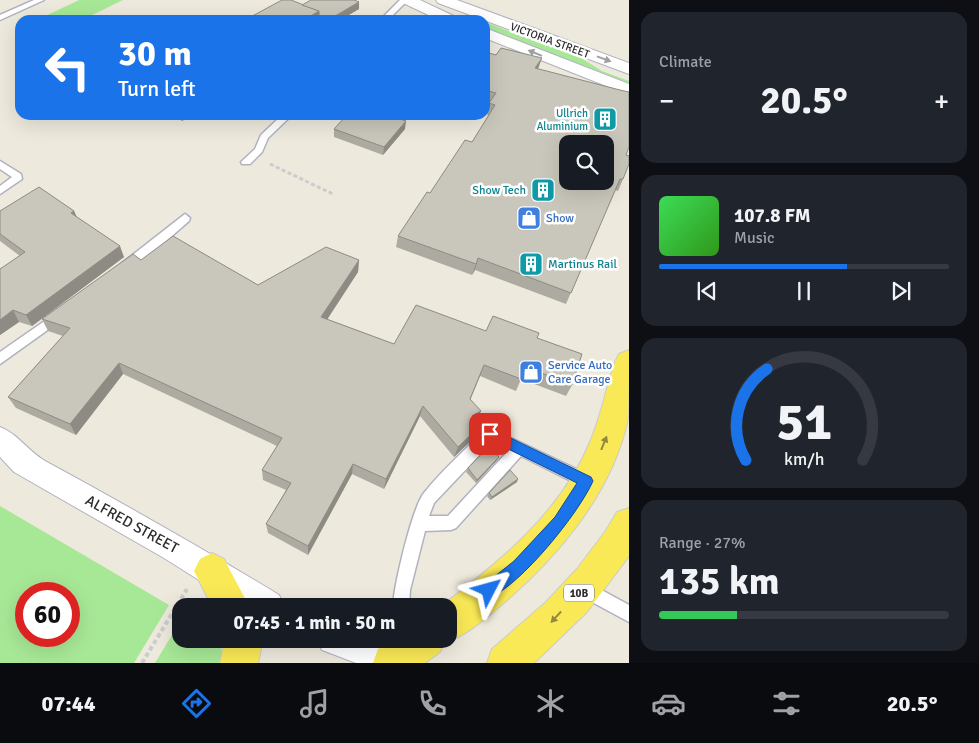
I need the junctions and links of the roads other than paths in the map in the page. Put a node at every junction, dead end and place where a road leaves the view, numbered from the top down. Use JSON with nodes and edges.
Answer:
{"nodes":[{"id":1,"x":40,"y":0,"type":"edge"},
{"id":2,"x":406,"y":0,"type":"edge"},
{"id":3,"x":443,"y":0,"type":"edge"},
{"id":4,"x":390,"y":15,"type":"edge"},
{"id":5,"x":440,"y":15,"type":"edge"},
{"id":6,"x":483,"y":15,"type":"edge"},
{"id":7,"x":490,"y":17,"type":"edge"},
{"id":8,"x":0,"y":18,"type":"edge"},
{"id":9,"x":490,"y":36,"type":"edge"},
{"id":10,"x":629,"y":69,"type":"edge"},
{"id":11,"x":629,"y":90,"type":"edge"},
{"id":12,"x":282,"y":120,"type":"edge"},
{"id":13,"x":250,"y":159,"type":"road end"},
{"id":14,"x":0,"y":164,"type":"edge"},
{"id":15,"x":0,"y":191,"type":"edge"},
{"id":16,"x":185,"y":218,"type":"dead end"},
{"id":17,"x":116,"y":273,"type":"edge"},
{"id":18,"x":70,"y":307,"type":"edge"},
{"id":19,"x":0,"y":359,"type":"edge"},
{"id":20,"x":627,"y":374,"type":"edge"},
{"id":21,"x":0,"y":439,"type":"edge"},
{"id":22,"x":520,"y":448,"type":"junction"},
{"id":23,"x":12,"y":461,"type":"edge"},
{"id":24,"x":586,"y":481,"type":"junction"},
{"id":25,"x":419,"y":524,"type":"junction"},
{"id":26,"x":629,"y":524,"type":"edge"},
{"id":27,"x":212,"y":571,"type":"junction"},
{"id":28,"x":583,"y":588,"type":"junction"},
{"id":29,"x":227,"y":598,"type":"edge"},
{"id":30,"x":255,"y":598,"type":"edge"},
{"id":31,"x":402,"y":598,"type":"edge"},
{"id":32,"x":629,"y":614,"type":"edge"},
{"id":33,"x":457,"y":617,"type":"edge"},
{"id":34,"x":242,"y":648,"type":"edge"},
{"id":35,"x":367,"y":648,"type":"edge"},
{"id":36,"x":411,"y":648,"type":"edge"},
{"id":37,"x":397,"y":656,"type":"edge"},
{"id":38,"x":239,"y":663,"type":"edge"},
{"id":39,"x":506,"y":663,"type":"edge"}],
"edges":[{"from":1,"to":8,"type":"lane"},
{"from":2,"to":4,"type":"lane"},
{"from":2,"to":5,"type":"street"},
{"from":3,"to":6,"type":"street","name":"VICTORIA STREET","one_way":true},
{"from":7,"to":10,"type":"street","name":"VICTORIA STREET","one_way":true},
{"from":11,"to":9,"type":"street","name":"VICTORIA STREET","one_way":true},
{"from":12,"to":13,"type":"lane"},
{"from":14,"to":15,"type":"lane"},
{"from":16,"to":17,"type":"lane"},
{"from":18,"to":19,"type":"lane"},
{"from":24,"to":20,"type":"main road","one_way":true},
{"from":21,"to":23,"type":"street","name":"ALFRED STREET"},
{"from":22,"to":24,"type":"lane"},
{"from":22,"to":25,"type":"lane"},
{"from":22,"to":25,"type":"lane"},
{"from":23,"to":27,"type":"street","name":"ALFRED STREET"},
{"from":24,"to":33,"type":"main road"},
{"from":25,"to":31,"type":"lane"},
{"from":26,"to":28,"type":"main road","number":"10B"},
{"from":27,"to":29,"type":"main road"},
{"from":27,"to":30,"type":"street","name":"ALFRED STREET"},
{"from":28,"to":32,"type":"lane"},
{"from":28,"to":39,"type":"main road","number":"10B","one_way":true},
{"from":34,"to":38,"type":"main road"},
{"from":35,"to":37,"type":"street"},
{"from":36,"to":37,"type":"main road"}]}
